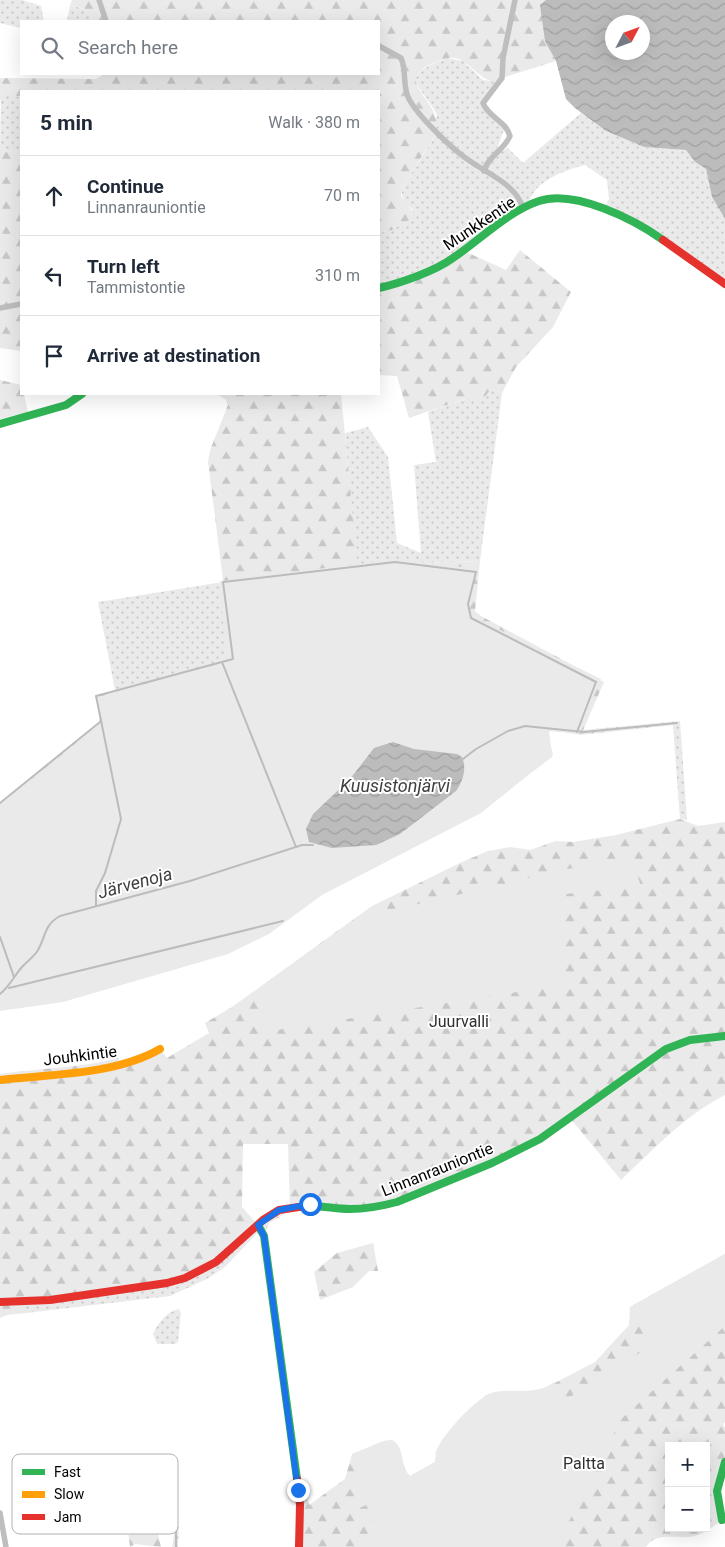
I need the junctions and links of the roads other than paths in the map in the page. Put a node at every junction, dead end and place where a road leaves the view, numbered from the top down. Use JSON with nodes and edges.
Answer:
{"nodes":[{"id":1,"x":99,"y":0,"type":"edge"},
{"id":2,"x":516,"y":0,"type":"edge"},
{"id":3,"x":106,"y":20,"type":"edge"},
{"id":4,"x":380,"y":47,"type":"edge"},
{"id":5,"x":484,"y":171,"type":"junction"},
{"id":6,"x":523,"y":208,"type":"junction"},
{"id":7,"x":725,"y":284,"type":"edge"},
{"id":8,"x":380,"y":288,"type":"edge"},
{"id":9,"x":19,"y":306,"type":"edge"},
{"id":10,"x":0,"y":308,"type":"edge"},
{"id":11,"x":81,"y":395,"type":"edge"},
{"id":12,"x":0,"y":424,"type":"edge"},
{"id":13,"x":725,"y":1036,"type":"edge"},
{"id":14,"x":160,"y":1048,"type":"dead end"},
{"id":15,"x":0,"y":1080,"type":"edge"},
{"id":16,"x":258,"y":1225,"type":"junction"},
{"id":17,"x":0,"y":1302,"type":"edge"},
{"id":18,"x":725,"y":1462,"type":"edge"},
{"id":19,"x":0,"y":1513,"type":"edge"},
{"id":20,"x":722,"y":1520,"type":"dead end"},
{"id":21,"x":6,"y":1547,"type":"edge"},
{"id":22,"x":299,"y":1547,"type":"edge"}],
"edges":[{"from":1,"to":3,"type":"street"},
{"from":2,"to":5,"type":"street"},
{"from":4,"to":5,"type":"street"},
{"from":5,"to":6,"type":"street"},
{"from":6,"to":7,"type":"street","name":"Munkkentie"},
{"from":6,"to":8,"type":"street","name":"Munkkentie"},
{"from":9,"to":10,"type":"street"},
{"from":11,"to":12,"type":"street"},
{"from":13,"to":16,"type":"street","name":"Linnanrauniontie"},
{"from":14,"to":15,"type":"street","name":"Jouhkintie"},
{"from":16,"to":17,"type":"street","name":"Linnanrauniontie"},
{"from":16,"to":22,"type":"street"},
{"from":18,"to":20,"type":"street"},
{"from":19,"to":21,"type":"street"}]}
